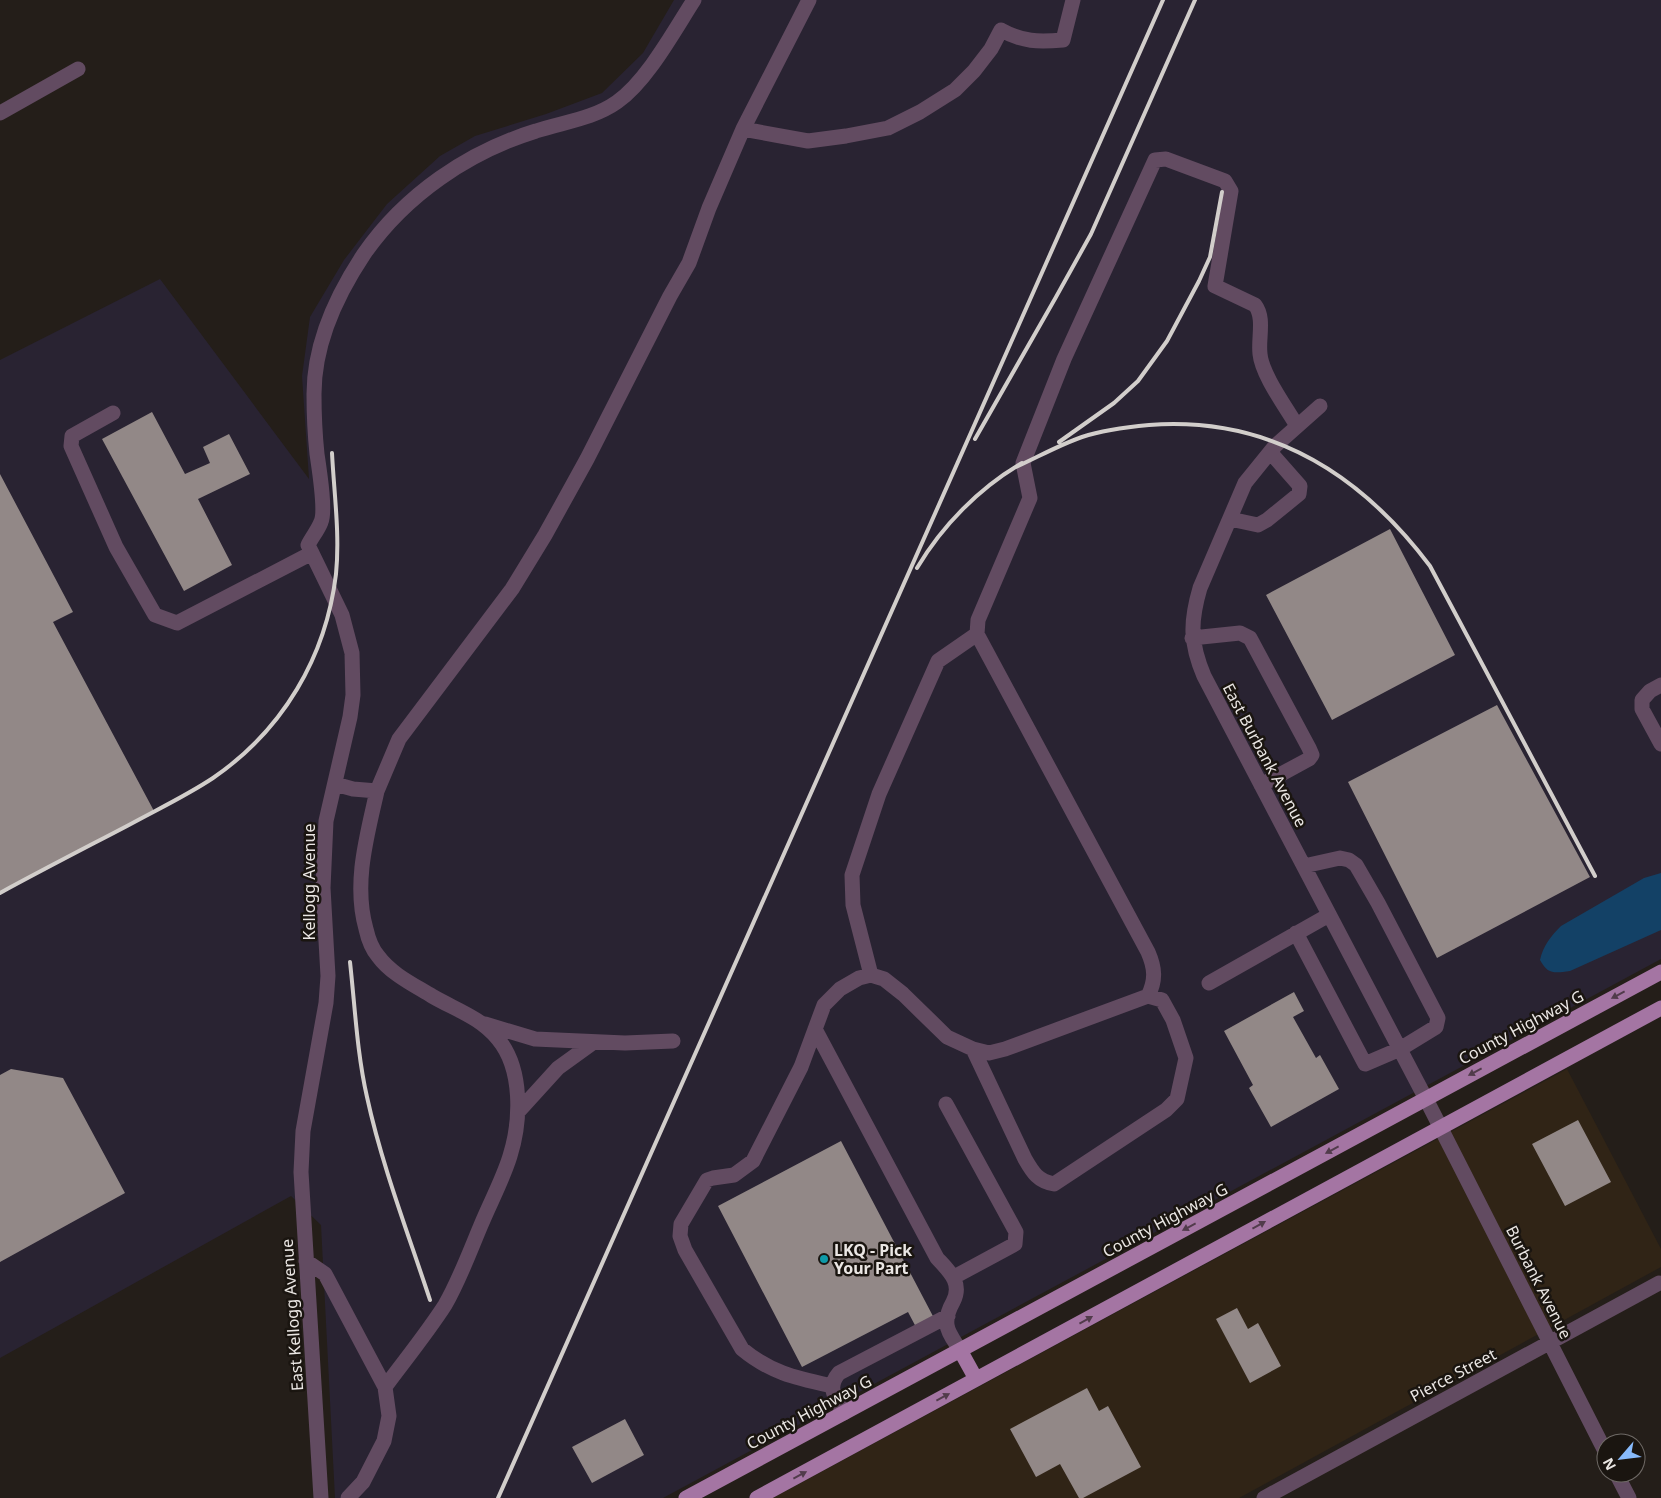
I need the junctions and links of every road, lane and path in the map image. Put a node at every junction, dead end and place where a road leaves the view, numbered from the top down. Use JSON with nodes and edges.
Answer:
{"nodes":[{"id":1,"x":694,"y":0,"type":"edge"},
{"id":2,"x":1073,"y":0,"type":"edge"},
{"id":3,"x":803,"y":2,"type":"edge"},
{"id":4,"x":78,"y":69,"type":"dead end"},
{"id":5,"x":0,"y":113,"type":"edge"},
{"id":6,"x":743,"y":129,"type":"junction"},
{"id":7,"x":1320,"y":406,"type":"dead end"},
{"id":8,"x":114,"y":413,"type":"dead end"},
{"id":9,"x":1297,"y":426,"type":"junction"},
{"id":10,"x":1270,"y":452,"type":"junction"},
{"id":11,"x":1230,"y":519,"type":"junction"},
{"id":12,"x":312,"y":553,"type":"junction"},
{"id":13,"x":977,"y":634,"type":"junction"},
{"id":14,"x":1192,"y":638,"type":"junction"},
{"id":15,"x":1661,"y":685,"type":"edge"},
{"id":16,"x":1661,"y":744,"type":"edge"},
{"id":17,"x":335,"y":784,"type":"junction"},
{"id":18,"x":1261,"y":785,"type":"junction"},
{"id":19,"x":377,"y":791,"type":"junction"},
{"id":20,"x":1304,"y":866,"type":"junction"},
{"id":21,"x":1329,"y":915,"type":"junction"},
{"id":22,"x":1296,"y":934,"type":"junction"},
{"id":23,"x":1661,"y":972,"type":"edge"},
{"id":24,"x":871,"y":975,"type":"junction"},
{"id":25,"x":1209,"y":983,"type":"dead end"},
{"id":26,"x":1148,"y":996,"type":"junction"},
{"id":27,"x":1661,"y":1008,"type":"edge"},
{"id":28,"x":482,"y":1024,"type":"junction"},
{"id":29,"x":815,"y":1029,"type":"junction"},
{"id":30,"x":674,"y":1041,"type":"dead end"},
{"id":31,"x":594,"y":1042,"type":"junction"},
{"id":32,"x":973,"y":1049,"type":"junction"},
{"id":33,"x":1400,"y":1049,"type":"junction"},
{"id":34,"x":1426,"y":1099,"type":"junction"},
{"id":35,"x":946,"y":1104,"type":"dead end"},
{"id":36,"x":518,"y":1112,"type":"junction"},
{"id":37,"x":1440,"y":1127,"type":"junction"},
{"id":38,"x":303,"y":1131,"type":"joint"},
{"id":39,"x":306,"y":1261,"type":"junction"},
{"id":40,"x":954,"y":1277,"type":"junction"},
{"id":41,"x":1659,"y":1283,"type":"dead end"},
{"id":42,"x":948,"y":1316,"type":"junction"},
{"id":43,"x":1550,"y":1343,"type":"junction"},
{"id":44,"x":960,"y":1350,"type":"junction"},
{"id":45,"x":976,"y":1379,"type":"junction"},
{"id":46,"x":832,"y":1386,"type":"junction"},
{"id":47,"x":385,"y":1387,"type":"junction"},
{"id":48,"x":844,"y":1413,"type":"junction"},
{"id":49,"x":1596,"y":1433,"type":"edge"},
{"id":50,"x":1621,"y":1483,"type":"edge"},
{"id":51,"x":322,"y":1498,"type":"edge"},
{"id":52,"x":348,"y":1498,"type":"edge"},
{"id":53,"x":686,"y":1498,"type":"edge"},
{"id":54,"x":757,"y":1498,"type":"edge"},
{"id":55,"x":1264,"y":1498,"type":"edge"},
{"id":56,"x":1629,"y":1498,"type":"edge"}],
"edges":[{"from":1,"to":12,"type":"street"},
{"from":2,"to":6,"type":"street"},
{"from":3,"to":6,"type":"street"},
{"from":4,"to":5,"type":"street"},
{"from":6,"to":19,"type":"street"},
{"from":7,"to":9,"type":"street","name":"East Burbank Avenue"},
{"from":8,"to":12,"type":"street"},
{"from":9,"to":10,"type":"street","name":"East Burbank Avenue"},
{"from":9,"to":13,"type":"street"},
{"from":10,"to":11,"type":"street","name":"East Burbank Avenue"},
{"from":10,"to":11,"type":"street"},
{"from":11,"to":14,"type":"street","name":"East Burbank Avenue"},
{"from":12,"to":17,"type":"street","name":"Kellogg Avenue"},
{"from":13,"to":24,"type":"street"},
{"from":13,"to":26,"type":"street"},
{"from":14,"to":18,"type":"street","name":"East Burbank Avenue"},
{"from":14,"to":18,"type":"street"},
{"from":15,"to":16,"type":"street"},
{"from":17,"to":19,"type":"street"},
{"from":17,"to":38,"type":"street","name":"Kellogg Avenue"},
{"from":18,"to":20,"type":"street","name":"East Burbank Avenue"},
{"from":19,"to":28,"type":"street"},
{"from":20,"to":21,"type":"street","name":"East Burbank Avenue"},
{"from":20,"to":33,"type":"street"},
{"from":21,"to":22,"type":"street"},
{"from":21,"to":33,"type":"street","name":"East Burbank Avenue"},
{"from":22,"to":25,"type":"street"},
{"from":22,"to":33,"type":"street"},
{"from":23,"to":34,"type":"main road","name":"County Highway G","one_way":true},
{"from":24,"to":29,"type":"street"},
{"from":24,"to":32,"type":"street"},
{"from":26,"to":32,"type":"street"},
{"from":26,"to":32,"type":"street"},
{"from":27,"to":37,"type":"main road"},
{"from":28,"to":31,"type":"street"},
{"from":28,"to":36,"type":"street"},
{"from":29,"to":40,"type":"street"},
{"from":29,"to":46,"type":"street"},
{"from":30,"to":31,"type":"street"},
{"from":31,"to":36,"type":"street"},
{"from":33,"to":34,"type":"street","name":"East Burbank Avenue"},
{"from":34,"to":37,"type":"street","name":"East Burbank Avenue"},
{"from":34,"to":44,"type":"main road","name":"County Highway G","one_way":true},
{"from":35,"to":40,"type":"street"},
{"from":36,"to":47,"type":"street"},
{"from":37,"to":43,"type":"street","name":"Burbank Avenue"},
{"from":45,"to":37,"type":"main road","one_way":true},
{"from":38,"to":39,"type":"street","name":"East Kellogg Avenue"},
{"from":39,"to":47,"type":"street"},
{"from":39,"to":51,"type":"street","name":"East Kellogg Avenue"},
{"from":40,"to":42,"type":"street"},
{"from":41,"to":43,"type":"street","name":"Pierce Street"},
{"from":42,"to":44,"type":"street"},
{"from":42,"to":46,"type":"street"},
{"from":43,"to":49,"type":"street","name":"Burbank Avenue"},
{"from":43,"to":55,"type":"street","name":"Pierce Street"},
{"from":44,"to":45,"type":"main road"},
{"from":44,"to":48,"type":"main road","name":"County Highway G"},
{"from":54,"to":45,"type":"main road","one_way":true},
{"from":46,"to":48,"type":"street"},
{"from":47,"to":52,"type":"street"},
{"from":48,"to":53,"type":"main road","name":"County Highway G"},
{"from":50,"to":56,"type":"street"}]}
